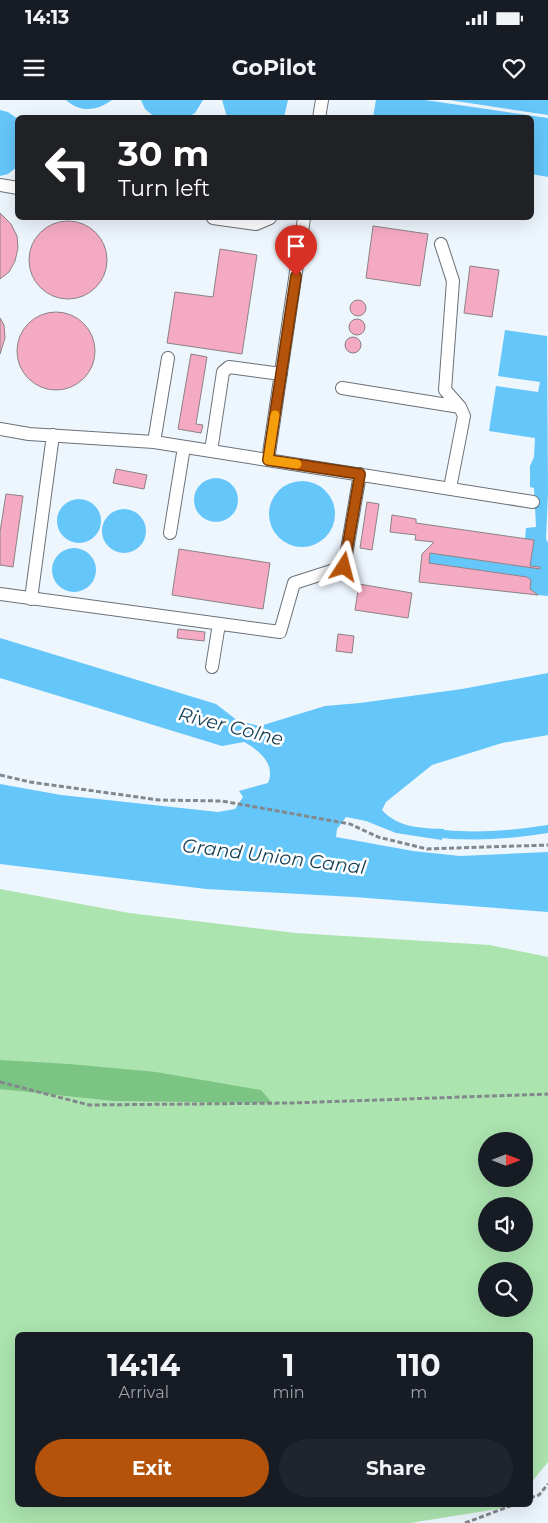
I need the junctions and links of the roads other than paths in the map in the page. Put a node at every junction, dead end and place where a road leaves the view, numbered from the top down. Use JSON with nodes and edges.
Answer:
{"nodes":[{"id":1,"x":322,"y":100,"type":"edge"},
{"id":2,"x":320,"y":115,"type":"edge"},
{"id":3,"x":0,"y":185,"type":"edge"},
{"id":4,"x":15,"y":188,"type":"edge"},
{"id":5,"x":227,"y":220,"type":"edge"},
{"id":6,"x":265,"y":220,"type":"edge"},
{"id":7,"x":304,"y":220,"type":"edge"},
{"id":8,"x":441,"y":244,"type":"dead end"},
{"id":9,"x":168,"y":358,"type":"dead end"},
{"id":10,"x":281,"y":374,"type":"junction"},
{"id":11,"x":342,"y":388,"type":"dead end"},
{"id":12,"x":460,"y":407,"type":"junction"},
{"id":13,"x":0,"y":429,"type":"edge"},
{"id":14,"x":53,"y":435,"type":"junction"},
{"id":15,"x":154,"y":442,"type":"junction"},
{"id":16,"x":184,"y":447,"type":"junction"},
{"id":17,"x":211,"y":451,"type":"junction"},
{"id":18,"x":268,"y":460,"type":"junction"},
{"id":19,"x":360,"y":474,"type":"junction"},
{"id":20,"x":450,"y":488,"type":"junction"},
{"id":21,"x":533,"y":502,"type":"dead end"},
{"id":22,"x":170,"y":533,"type":"dead end"},
{"id":23,"x":0,"y":594,"type":"edge"},
{"id":24,"x":31,"y":598,"type":"junction"},
{"id":25,"x":220,"y":624,"type":"junction"},
{"id":26,"x":212,"y":667,"type":"dead end"}],
"edges":[{"from":1,"to":2,"type":"lane"},
{"from":3,"to":4,"type":"lane"},
{"from":5,"to":6,"type":"lane"},
{"from":7,"to":10,"type":"lane"},
{"from":8,"to":12,"type":"lane"},
{"from":9,"to":15,"type":"lane"},
{"from":10,"to":17,"type":"lane"},
{"from":10,"to":18,"type":"lane"},
{"from":11,"to":12,"type":"lane"},
{"from":12,"to":20,"type":"lane"},
{"from":13,"to":14,"type":"lane"},
{"from":14,"to":15,"type":"lane"},
{"from":14,"to":24,"type":"lane"},
{"from":15,"to":16,"type":"lane"},
{"from":16,"to":17,"type":"lane"},
{"from":16,"to":22,"type":"lane"},
{"from":17,"to":18,"type":"lane"},
{"from":18,"to":19,"type":"lane"},
{"from":19,"to":20,"type":"lane"},
{"from":19,"to":25,"type":"lane"},
{"from":20,"to":21,"type":"lane"},
{"from":23,"to":24,"type":"lane"},
{"from":24,"to":25,"type":"lane"},
{"from":25,"to":26,"type":"lane"}]}
